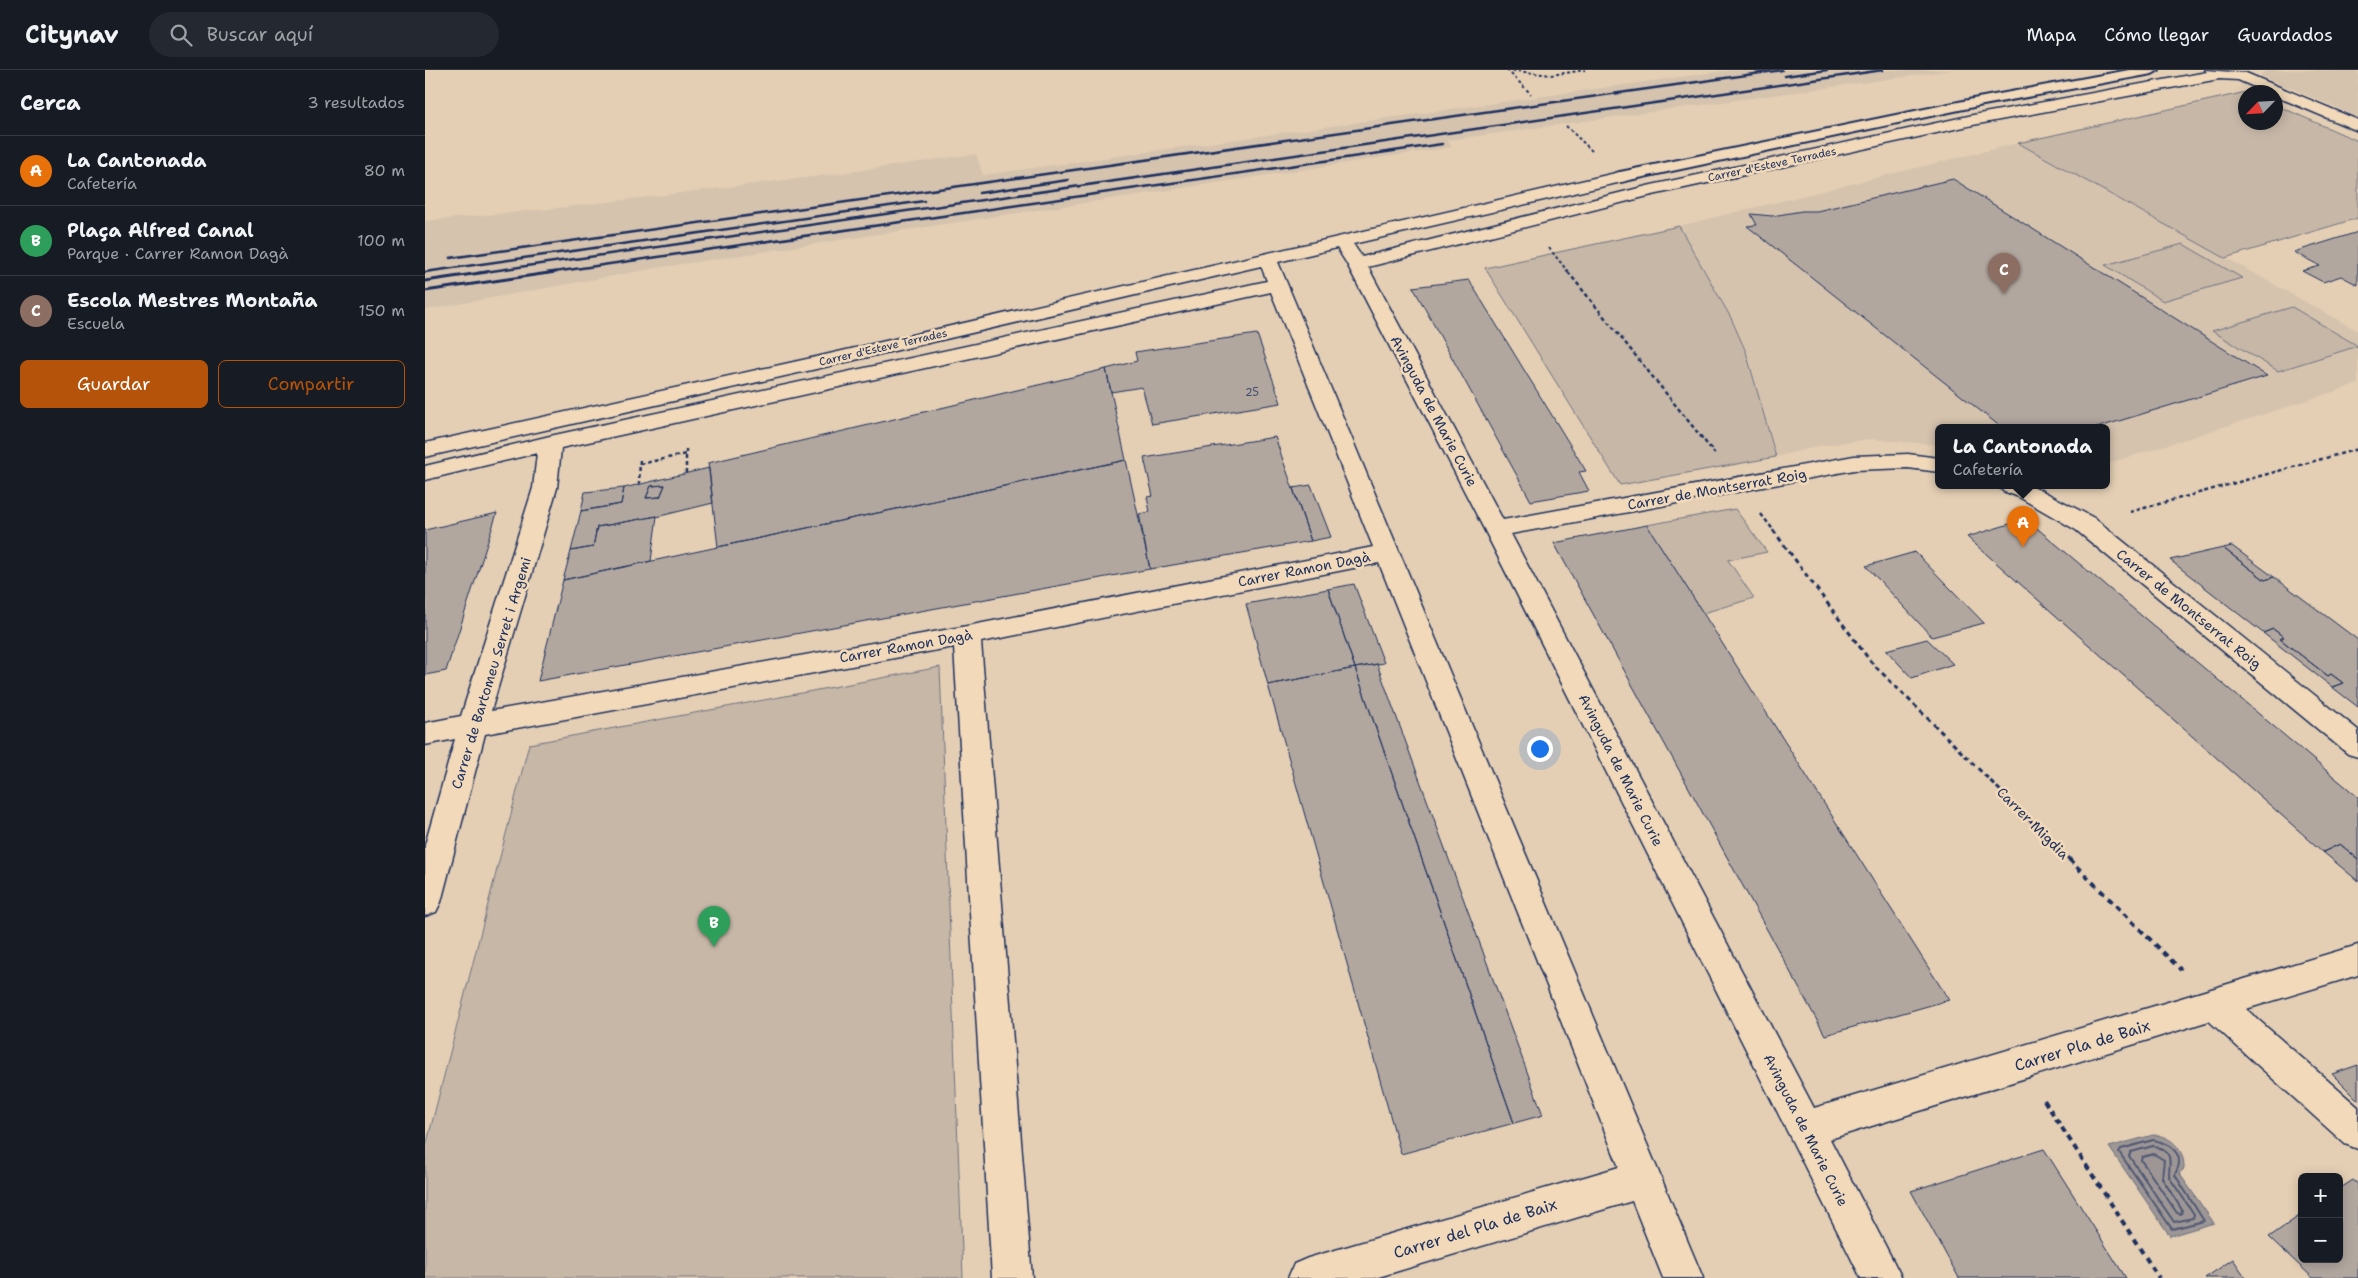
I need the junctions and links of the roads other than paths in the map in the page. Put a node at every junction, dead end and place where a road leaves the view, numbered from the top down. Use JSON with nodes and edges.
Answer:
{"nodes":[{"id":1,"x":2152,"y":70,"type":"edge"},
{"id":2,"x":2216,"y":72,"type":"edge"},
{"id":3,"x":2240,"y":73,"type":"edge"},
{"id":4,"x":2358,"y":126,"type":"edge"},
{"id":5,"x":1620,"y":177,"type":"joint"},
{"id":6,"x":1341,"y":241,"type":"junction"},
{"id":7,"x":1267,"y":258,"type":"junction"},
{"id":8,"x":1357,"y":264,"type":"junction"},
{"id":9,"x":1276,"y":285,"type":"junction"},
{"id":10,"x":550,"y":443,"type":"junction"},
{"id":11,"x":425,"y":450,"type":"edge"},
{"id":12,"x":1935,"y":464,"type":"edge"},
{"id":13,"x":425,"y":473,"type":"edge"},
{"id":14,"x":2019,"y":489,"type":"edge"},
{"id":15,"x":1496,"y":529,"type":"junction"},
{"id":16,"x":1387,"y":553,"type":"junction"},
{"id":17,"x":967,"y":635,"type":"junction"},
{"id":18,"x":473,"y":725,"type":"junction"},
{"id":19,"x":425,"y":734,"type":"edge"},
{"id":20,"x":2358,"y":746,"type":"edge"},
{"id":21,"x":425,"y":902,"type":"edge"},
{"id":22,"x":2358,"y":960,"type":"edge"},
{"id":23,"x":2215,"y":1004,"type":"junction"},
{"id":24,"x":1805,"y":1128,"type":"junction"},
{"id":25,"x":2358,"y":1131,"type":"edge"},
{"id":26,"x":1641,"y":1179,"type":"junction"},
{"id":27,"x":1012,"y":1278,"type":"edge"},
{"id":28,"x":1308,"y":1278,"type":"edge"},
{"id":29,"x":1683,"y":1278,"type":"edge"},
{"id":30,"x":1881,"y":1278,"type":"edge"}],
"edges":[{"from":1,"to":5,"type":"lane","name":"Carrer d'Esteve Terrades"},
{"from":2,"to":3,"type":"street","name":"Carrer d'Esteve Terrades"},
{"from":2,"to":8,"type":"street","name":"Carrer d'Esteve Terrades"},
{"from":3,"to":4,"type":"street","name":"Carrer d'Esteve Terrades"},
{"from":5,"to":6,"type":"street","name":"Carrer d'Esteve Terrades"},
{"from":6,"to":7,"type":"street","name":"Carrer d'Esteve Terrades"},
{"from":6,"to":8,"type":"street"},
{"from":7,"to":9,"type":"street"},
{"from":7,"to":11,"type":"street","name":"Carrer d'Esteve Terrades"},
{"from":8,"to":15,"type":"street","name":"Avinguda de Marie Curie"},
{"from":9,"to":10,"type":"street","name":"Carrer d'Esteve Terrades"},
{"from":9,"to":16,"type":"street"},
{"from":10,"to":13,"type":"street","name":"Carrer d'Esteve Terrades"},
{"from":10,"to":18,"type":"street","name":"Carrer de Bartomeu Serret i Argemi"},
{"from":12,"to":15,"type":"street","name":"Carrer de Montserrat Roig"},
{"from":14,"to":20,"type":"street","name":"Carrer de Montserrat Roig"},
{"from":15,"to":24,"type":"street","name":"Avinguda de Marie Curie"},
{"from":16,"to":17,"type":"street","name":"Carrer Ramon Dagà"},
{"from":16,"to":26,"type":"street"},
{"from":17,"to":18,"type":"street","name":"Carrer Ramon Dagà"},
{"from":17,"to":27,"type":"street"},
{"from":18,"to":19,"type":"street","name":"Carrer Ramon Dagà"},
{"from":18,"to":21,"type":"street","name":"Carrer de Bartomeu Serret i Argemi"},
{"from":22,"to":23,"type":"street","name":"Carrer Pla de Baix"},
{"from":23,"to":24,"type":"street","name":"Carrer Pla de Baix"},
{"from":23,"to":25,"type":"street"},
{"from":24,"to":30,"type":"street","name":"Avinguda de Marie Curie"},
{"from":26,"to":28,"type":"street","name":"Carrer del Pla de Baix"},
{"from":26,"to":29,"type":"street"}]}
